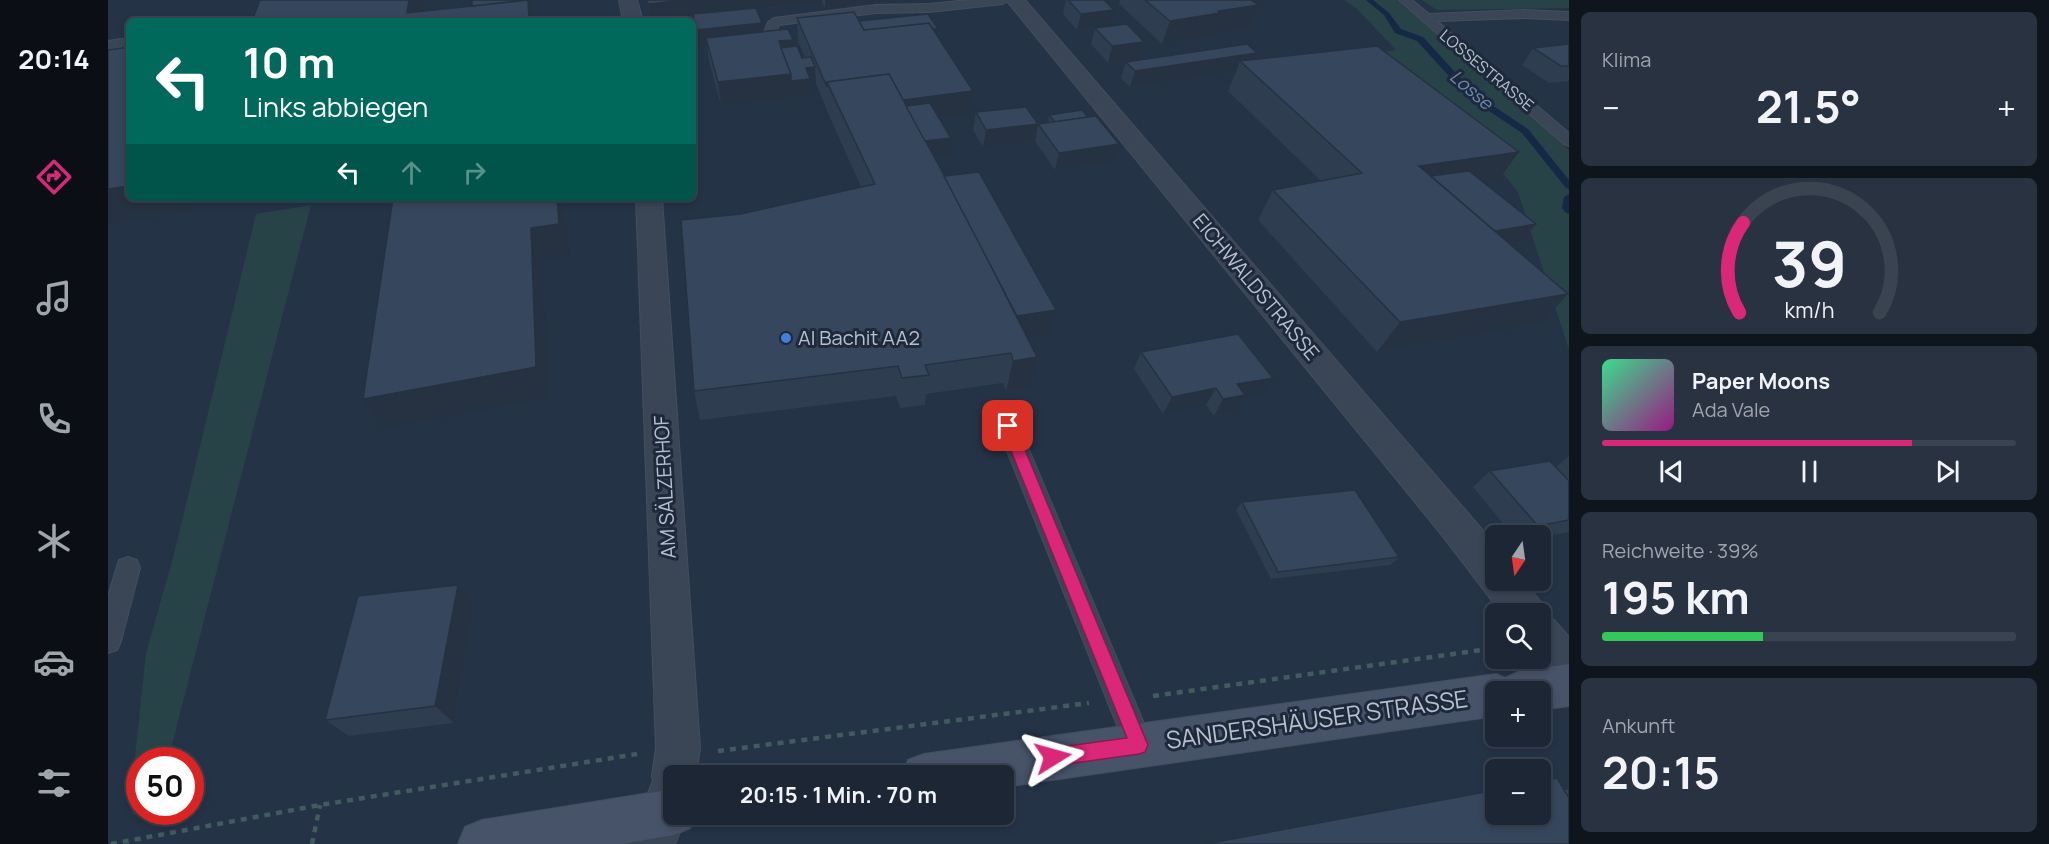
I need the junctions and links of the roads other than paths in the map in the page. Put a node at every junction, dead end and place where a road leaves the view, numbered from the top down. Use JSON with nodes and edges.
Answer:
{"nodes":[{"id":1,"x":628,"y":0,"type":"edge"},
{"id":2,"x":1003,"y":0,"type":"edge"},
{"id":3,"x":1015,"y":0,"type":"edge"},
{"id":4,"x":1405,"y":0,"type":"edge"},
{"id":5,"x":1569,"y":16,"type":"edge"},
{"id":6,"x":632,"y":18,"type":"edge"},
{"id":7,"x":1426,"y":18,"type":"junction"},
{"id":8,"x":126,"y":42,"type":"edge"},
{"id":9,"x":108,"y":45,"type":"edge"},
{"id":10,"x":765,"y":45,"type":"edge"},
{"id":11,"x":1569,"y":141,"type":"edge"},
{"id":12,"x":649,"y":201,"type":"edge"},
{"id":13,"x":1008,"y":426,"type":"dead end"},
{"id":14,"x":1485,"y":561,"type":"edge"},
{"id":15,"x":128,"y":568,"type":"dead end"},
{"id":16,"x":1508,"y":591,"type":"edge"},
{"id":17,"x":1518,"y":603,"type":"edge"},
{"id":18,"x":108,"y":641,"type":"edge"},
{"id":19,"x":1551,"y":647,"type":"edge"},
{"id":20,"x":1569,"y":669,"type":"edge"},
{"id":21,"x":1569,"y":685,"type":"edge"},
{"id":22,"x":1551,"y":688,"type":"edge"},
{"id":23,"x":1485,"y":697,"type":"edge"},
{"id":24,"x":1139,"y":745,"type":"junction"},
{"id":25,"x":668,"y":765,"type":"edge"},
{"id":26,"x":1000,"y":765,"type":"edge"},
{"id":27,"x":663,"y":797,"type":"edge"},
{"id":28,"x":482,"y":844,"type":"edge"}],
"edges":[{"from":1,"to":6,"type":"street"},
{"from":2,"to":10,"type":"lane"},
{"from":3,"to":14,"type":"street","name":"EICHWALDSTRASSE"},
{"from":4,"to":7,"type":"lane","name":"LOSSESTRASSE"},
{"from":5,"to":7,"type":"lane"},
{"from":7,"to":11,"type":"lane","name":"LOSSESTRASSE"},
{"from":8,"to":9,"type":"lane"},
{"from":12,"to":25,"type":"street","name":"AM SÄLZERHOF"},
{"from":13,"to":24,"type":"lane"},
{"from":15,"to":18,"type":"lane"},
{"from":16,"to":17,"type":"street"},
{"from":19,"to":20,"type":"street"},
{"from":21,"to":22,"type":"main road"},
{"from":23,"to":24,"type":"main road","name":"SANDERSHÄUSER STRASSE"},
{"from":24,"to":26,"type":"main road","name":"SANDERSHÄUSER STRASSE"},
{"from":27,"to":28,"type":"main road"}]}
